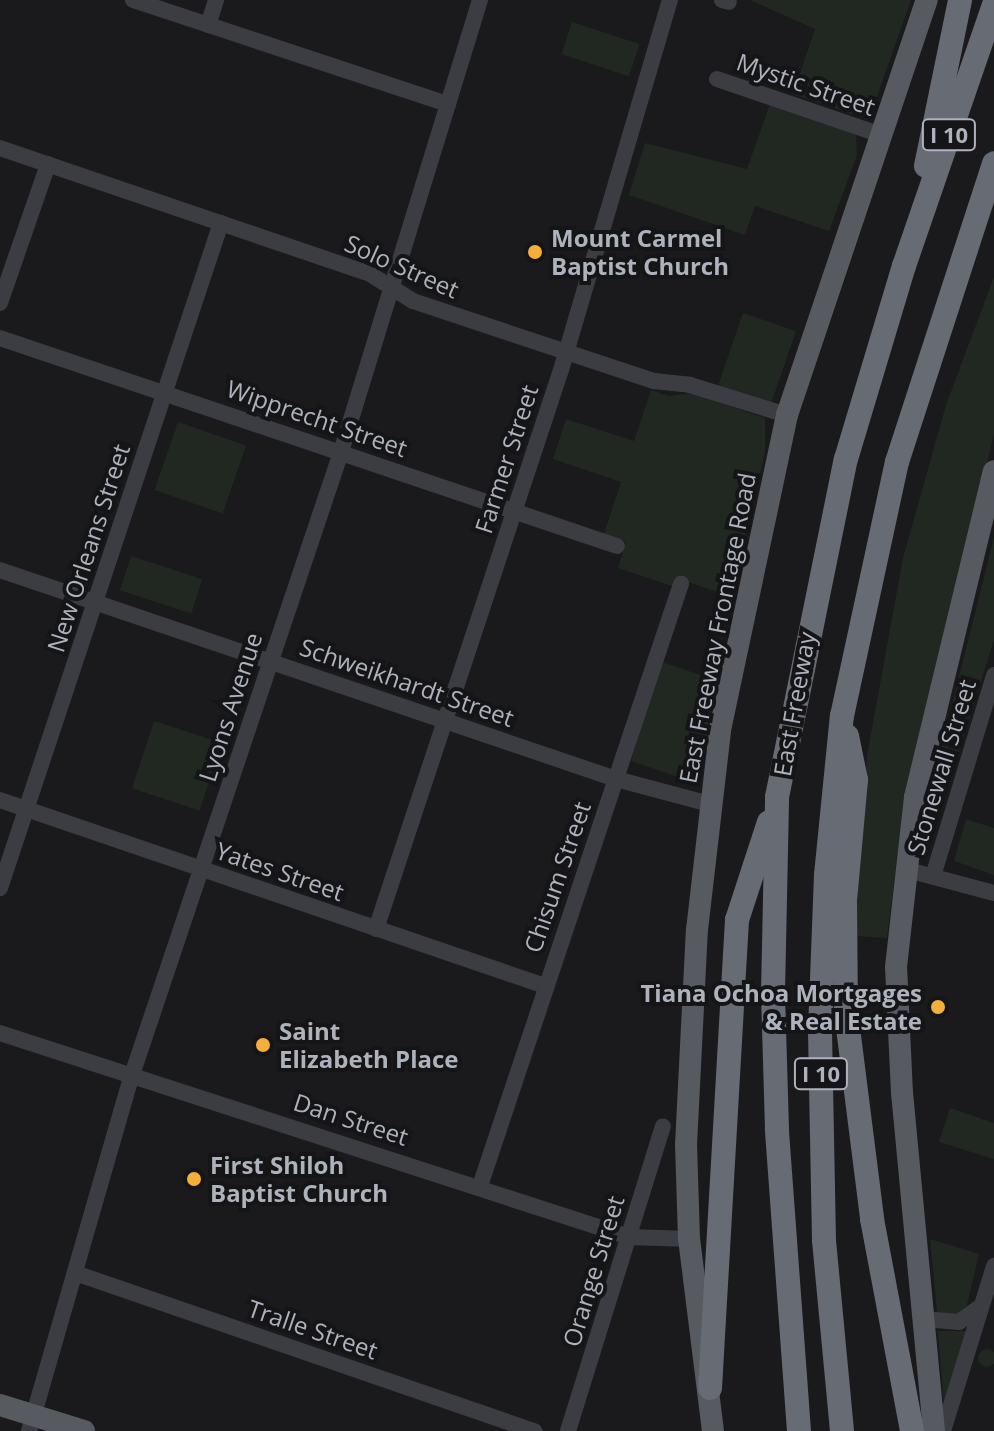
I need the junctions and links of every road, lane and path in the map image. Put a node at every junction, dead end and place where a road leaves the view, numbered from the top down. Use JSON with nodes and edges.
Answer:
{"nodes":[{"id":1,"x":133,"y":0,"type":"edge"},
{"id":2,"x":216,"y":0,"type":"edge"},
{"id":3,"x":480,"y":0,"type":"edge"},
{"id":4,"x":670,"y":0,"type":"edge"},
{"id":5,"x":927,"y":0,"type":"edge"},
{"id":6,"x":960,"y":0,"type":"edge"},
{"id":7,"x":994,"y":4,"type":"edge"},
{"id":8,"x":208,"y":25,"type":"junction"},
{"id":9,"x":717,"y":79,"type":"dead end"},
{"id":10,"x":448,"y":104,"type":"junction"},
{"id":11,"x":879,"y":134,"type":"junction"},
{"id":12,"x":0,"y":148,"type":"edge"},
{"id":13,"x":994,"y":163,"type":"edge"},
{"id":14,"x":48,"y":164,"type":"junction"},
{"id":15,"x":994,"y":220,"type":"edge"},
{"id":16,"x":221,"y":223,"type":"junction"},
{"id":17,"x":904,"y":266,"type":"junction"},
{"id":18,"x":393,"y":287,"type":"junction"},
{"id":19,"x":950,"y":295,"type":"junction"},
{"id":20,"x":0,"y":303,"type":"edge"},
{"id":21,"x":0,"y":338,"type":"edge"},
{"id":22,"x":564,"y":352,"type":"junction"},
{"id":23,"x":165,"y":391,"type":"junction"},
{"id":24,"x":787,"y":415,"type":"junction"},
{"id":25,"x":340,"y":455,"type":"junction"},
{"id":26,"x":994,"y":471,"type":"edge"},
{"id":27,"x":514,"y":511,"type":"junction"},
{"id":28,"x":617,"y":546,"type":"dead end"},
{"id":29,"x":0,"y":570,"type":"edge"},
{"id":30,"x":681,"y":584,"type":"dead end"},
{"id":31,"x":95,"y":603,"type":"junction"},
{"id":32,"x":270,"y":661,"type":"junction"},
{"id":33,"x":994,"y":675,"type":"edge"},
{"id":34,"x":842,"y":716,"type":"junction"},
{"id":35,"x":445,"y":721,"type":"junction"},
{"id":36,"x":616,"y":779,"type":"junction"},
{"id":37,"x":777,"y":797,"type":"junction"},
{"id":38,"x":0,"y":800,"type":"edge"},
{"id":39,"x":709,"y":804,"type":"junction"},
{"id":40,"x":26,"y":809,"type":"junction"},
{"id":41,"x":904,"y":869,"type":"junction"},
{"id":42,"x":201,"y":870,"type":"junction"},
{"id":43,"x":934,"y":873,"type":"junction"},
{"id":44,"x":0,"y":888,"type":"edge"},
{"id":45,"x":994,"y":893,"type":"edge"},
{"id":46,"x":376,"y":929,"type":"junction"},
{"id":47,"x":545,"y":986,"type":"junction"},
{"id":48,"x":0,"y":1033,"type":"edge"},
{"id":49,"x":132,"y":1075,"type":"junction"},
{"id":50,"x":663,"y":1126,"type":"dead end"},
{"id":51,"x":480,"y":1186,"type":"junction"},
{"id":52,"x":629,"y":1237,"type":"junction"},
{"id":53,"x":689,"y":1239,"type":"junction"},
{"id":54,"x":994,"y":1266,"type":"edge"},
{"id":55,"x":75,"y":1273,"type":"junction"},
{"id":56,"x":982,"y":1305,"type":"junction"},
{"id":57,"x":924,"y":1319,"type":"junction"},
{"id":58,"x":710,"y":1388,"type":"junction"},
{"id":59,"x":0,"y":1405,"type":"edge"},
{"id":60,"x":32,"y":1422,"type":"edge"},
{"id":61,"x":84,"y":1431,"type":"edge"},
{"id":62,"x":535,"y":1431,"type":"edge"},
{"id":63,"x":568,"y":1431,"type":"edge"},
{"id":64,"x":713,"y":1431,"type":"edge"},
{"id":65,"x":799,"y":1431,"type":"edge"},
{"id":66,"x":842,"y":1431,"type":"edge"},
{"id":67,"x":912,"y":1431,"type":"edge"},
{"id":68,"x":934,"y":1431,"type":"edge"},
{"id":69,"x":943,"y":1431,"type":"edge"}],
"edges":[{"from":1,"to":8,"type":"street"},
{"from":2,"to":8,"type":"street"},
{"from":3,"to":10,"type":"street","name":"Lyons Avenue"},
{"from":4,"to":22,"type":"street","name":"Farmer Street"},
{"from":5,"to":11,"type":"main road","name":"East Freeway Frontage Road"},
{"from":6,"to":17,"type":"highway"},
{"from":7,"to":17,"type":"highway","name":"East Freeway","number":"I 10"},
{"from":8,"to":10,"type":"street"},
{"from":9,"to":11,"type":"street","name":"Mystic Street"},
{"from":10,"to":18,"type":"street","name":"Lyons Avenue"},
{"from":11,"to":24,"type":"main road","name":"East Freeway Frontage Road"},
{"from":12,"to":14,"type":"street","name":"Solo Street"},
{"from":13,"to":19,"type":"highway","name":"East Freeway","number":"I 10"},
{"from":14,"to":16,"type":"street","name":"Solo Street"},
{"from":14,"to":20,"type":"street"},
{"from":15,"to":19,"type":"highway"},
{"from":16,"to":18,"type":"street","name":"Solo Street"},
{"from":16,"to":23,"type":"street","name":"New Orleans Street"},
{"from":17,"to":37,"type":"highway","name":"East Freeway","number":"I 10"},
{"from":18,"to":22,"type":"street","name":"Solo Street"},
{"from":18,"to":25,"type":"street","name":"Lyons Avenue"},
{"from":19,"to":34,"type":"highway","name":"East Freeway","number":"I 10"},
{"from":21,"to":23,"type":"street","name":"Wipprecht Street"},
{"from":22,"to":24,"type":"street","name":"Solo Street"},
{"from":22,"to":27,"type":"street","name":"Farmer Street"},
{"from":23,"to":25,"type":"street","name":"Wipprecht Street"},
{"from":23,"to":31,"type":"street","name":"New Orleans Street"},
{"from":24,"to":39,"type":"main road","name":"East Freeway Frontage Road"},
{"from":25,"to":27,"type":"street","name":"Wipprecht Street"},
{"from":25,"to":32,"type":"street","name":"Lyons Avenue"},
{"from":26,"to":41,"type":"main road"},
{"from":27,"to":28,"type":"street","name":"Wipprecht Street"},
{"from":27,"to":35,"type":"street","name":"Farmer Street"},
{"from":29,"to":31,"type":"street","name":"Schweikhardt Street"},
{"from":30,"to":36,"type":"street","name":"Chisum Street"},
{"from":31,"to":32,"type":"street","name":"Schweikhardt Street"},
{"from":31,"to":40,"type":"street","name":"New Orleans Street"},
{"from":32,"to":35,"type":"street","name":"Schweikhardt Street"},
{"from":32,"to":42,"type":"street","name":"Lyons Avenue"},
{"from":33,"to":43,"type":"street","name":"Stonewall Street"},
{"from":34,"to":66,"type":"highway","name":"East Freeway","number":"I 10"},
{"from":34,"to":67,"type":"highway"},
{"from":35,"to":36,"type":"street","name":"Schweikhardt Street"},
{"from":35,"to":46,"type":"street","name":"Farmer Street"},
{"from":36,"to":39,"type":"street","name":"Schweikhardt Street"},
{"from":36,"to":47,"type":"street","name":"Chisum Street"},
{"from":37,"to":58,"type":"highway"},
{"from":37,"to":65,"type":"highway","name":"East Freeway","number":"I 10"},
{"from":38,"to":40,"type":"street","name":"Yates Street"},
{"from":39,"to":53,"type":"main road","name":"East Freeway Frontage Road"},
{"from":40,"to":42,"type":"street","name":"Yates Street"},
{"from":40,"to":44,"type":"street","name":"New Orleans Street"},
{"from":41,"to":43,"type":"street"},
{"from":41,"to":57,"type":"main road"},
{"from":42,"to":46,"type":"street","name":"Yates Street"},
{"from":42,"to":49,"type":"street","name":"Lyons Avenue"},
{"from":43,"to":45,"type":"street"},
{"from":46,"to":47,"type":"street","name":"Yates Street"},
{"from":47,"to":51,"type":"street","name":"Chisum Street"},
{"from":48,"to":49,"type":"street","name":"Dan Street"},
{"from":49,"to":51,"type":"street","name":"Dan Street"},
{"from":49,"to":55,"type":"street","name":"Lyons Avenue"},
{"from":50,"to":52,"type":"street","name":"Orange Street"},
{"from":51,"to":52,"type":"street","name":"Dan Street"},
{"from":52,"to":53,"type":"street","name":"Dan Street"},
{"from":52,"to":63,"type":"street","name":"Orange Street"},
{"from":53,"to":58,"type":"main road","name":"East Freeway Frontage Road"},
{"from":54,"to":56,"type":"street"},
{"from":55,"to":60,"type":"street","name":"Lyons Avenue"},
{"from":55,"to":62,"type":"street","name":"Tralle Street"},
{"from":56,"to":57,"type":"street"},
{"from":56,"to":69,"type":"street"},
{"from":57,"to":68,"type":"main road"},
{"from":58,"to":64,"type":"main road","name":"East Freeway Frontage Road"},
{"from":59,"to":60,"type":"main road"},
{"from":60,"to":61,"type":"main road"}]}
